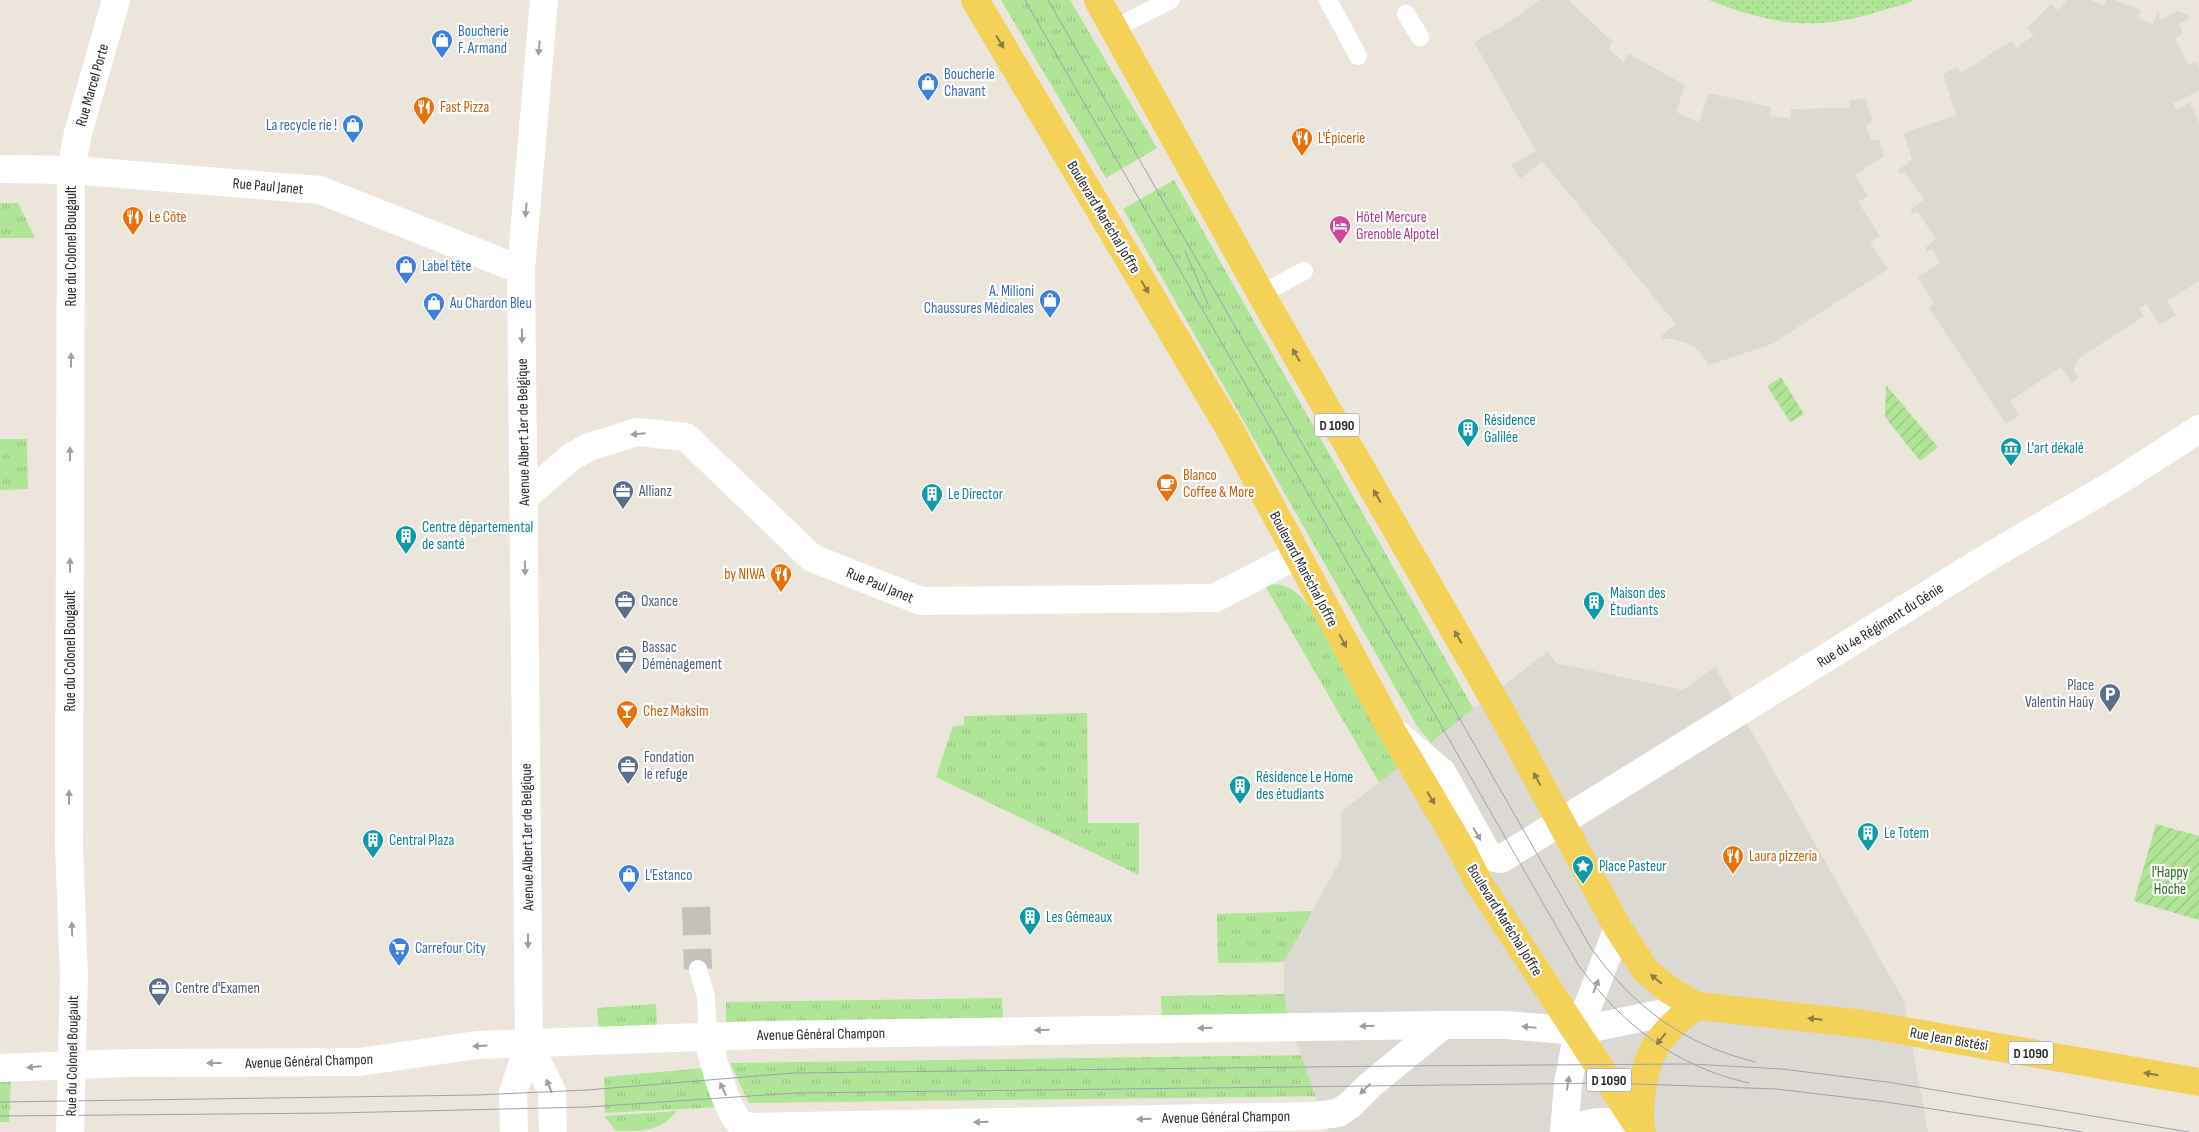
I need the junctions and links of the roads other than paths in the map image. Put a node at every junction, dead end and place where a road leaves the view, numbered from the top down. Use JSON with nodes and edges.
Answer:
{"nodes":[{"id":1,"x":116,"y":0,"type":"edge"},
{"id":2,"x":544,"y":0,"type":"edge"},
{"id":3,"x":975,"y":0,"type":"edge"},
{"id":4,"x":1098,"y":0,"type":"edge"},
{"id":5,"x":1172,"y":0,"type":"edge"},
{"id":6,"x":1328,"y":0,"type":"edge"},
{"id":7,"x":1406,"y":14,"type":"dead end"},
{"id":8,"x":1115,"y":28,"type":"junction"},
{"id":9,"x":1420,"y":36,"type":"dead end"},
{"id":10,"x":1358,"y":56,"type":"dead end"},
{"id":11,"x":0,"y":169,"type":"edge"},
{"id":12,"x":71,"y":170,"type":"junction"},
{"id":13,"x":521,"y":270,"type":"junction"},
{"id":14,"x":1304,"y":271,"type":"dead end"},
{"id":15,"x":1261,"y":294,"type":"junction"},
{"id":16,"x":2199,"y":429,"type":"edge"},
{"id":17,"x":524,"y":498,"type":"junction"},
{"id":18,"x":1297,"y":555,"type":"junction"},
{"id":19,"x":1392,"y":731,"type":"junction"},
{"id":20,"x":1560,"y":822,"type":"junction"},
{"id":21,"x":1618,"y":928,"type":"junction"},
{"id":22,"x":698,"y":969,"type":"tunnel mouth"},
{"id":23,"x":1697,"y":1006,"type":"junction"},
{"id":24,"x":1443,"y":1025,"type":"junction"},
{"id":25,"x":1578,"y":1031,"type":"junction"},
{"id":26,"x":708,"y":1038,"type":"junction"},
{"id":27,"x":529,"y":1044,"type":"junction"},
{"id":28,"x":72,"y":1064,"type":"junction"},
{"id":29,"x":0,"y":1068,"type":"edge"},
{"id":30,"x":2199,"y":1082,"type":"edge"},
{"id":31,"x":1641,"y":1130,"type":"edge"},
{"id":32,"x":70,"y":1132,"type":"edge"},
{"id":33,"x":514,"y":1132,"type":"edge"},
{"id":34,"x":553,"y":1132,"type":"edge"},
{"id":35,"x":1564,"y":1132,"type":"edge"},
{"id":36,"x":1570,"y":1132,"type":"edge"}],
"edges":[{"from":1,"to":12,"type":"street","name":"Rue Marcel Porte"},
{"from":2,"to":13,"type":"street","name":"Avenue Albert 1er de Belgique","one_way":true},
{"from":3,"to":18,"type":"main road","name":"Boulevard Maréchal Joffre","number":"D 1090","one_way":true},
{"from":4,"to":8,"type":"main road","number":"D 1090"},
{"from":5,"to":8,"type":"lane"},
{"from":6,"to":10,"type":"lane"},
{"from":7,"to":9,"type":"lane"},
{"from":8,"to":15,"type":"main road","number":"D 1090"},
{"from":11,"to":12,"type":"street","name":"Rue Paul Janet"},
{"from":12,"to":13,"type":"street","name":"Rue Paul Janet"},
{"from":28,"to":12,"type":"street","name":"Rue du Colonel Bougault","one_way":true},
{"from":13,"to":17,"type":"street","name":"Avenue Albert 1er de Belgique","one_way":true},
{"from":14,"to":15,"type":"lane"},
{"from":20,"to":15,"type":"main road","number":"D 1090","one_way":true},
{"from":16,"to":20,"type":"street","name":"Rue du 4e Régiment du Génie"},
{"from":18,"to":17,"type":"street","name":"Rue Paul Janet","one_way":true},
{"from":17,"to":27,"type":"street","name":"Avenue Albert 1er de Belgique","one_way":true},
{"from":18,"to":19,"type":"main road","name":"Boulevard Maréchal Joffre","number":"D 1090","one_way":true},
{"from":19,"to":20,"type":"street","one_way":true},
{"from":19,"to":25,"type":"main road","name":"Boulevard Maréchal Joffre","number":"D 1090","one_way":true},
{"from":20,"to":21,"type":"main road","number":"D 1090"},
{"from":23,"to":21,"type":"main road","number":"D 1090","one_way":true},
{"from":25,"to":21,"type":"street","one_way":true},
{"from":22,"to":26,"type":"lane","name":"Avenue Général Champon"},
{"from":23,"to":25,"type":"street"},
{"from":30,"to":23,"type":"main road","name":"Rue Jean Bistési","number":"D 1090","one_way":true},
{"from":23,"to":31,"type":"main road","one_way":true},
{"from":25,"to":24,"type":"street","name":"Avenue Général Champon","one_way":true},
{"from":24,"to":26,"type":"street","name":"Avenue Général Champon","one_way":true},
{"from":24,"to":26,"type":"street","name":"Avenue Général Champon","one_way":true},
{"from":25,"to":31,"type":"main road","name":"Boulevard Maréchal Joffre","number":"D 1090"},
{"from":35,"to":25,"type":"street","one_way":true},
{"from":26,"to":27,"type":"street","name":"Avenue Général Champon"},
{"from":27,"to":28,"type":"street","name":"Avenue Général Champon","one_way":true},
{"from":27,"to":33,"type":"street","name":"Avenue Albert 1er de Belgique"},
{"from":34,"to":27,"type":"street","name":"Avenue Albert 1er de Belgique","one_way":true},
{"from":28,"to":29,"type":"street","name":"Avenue Général Champon","one_way":true},
{"from":28,"to":32,"type":"street","name":"Rue du Colonel Bougault"},
{"from":31,"to":36,"type":"street"}]}
